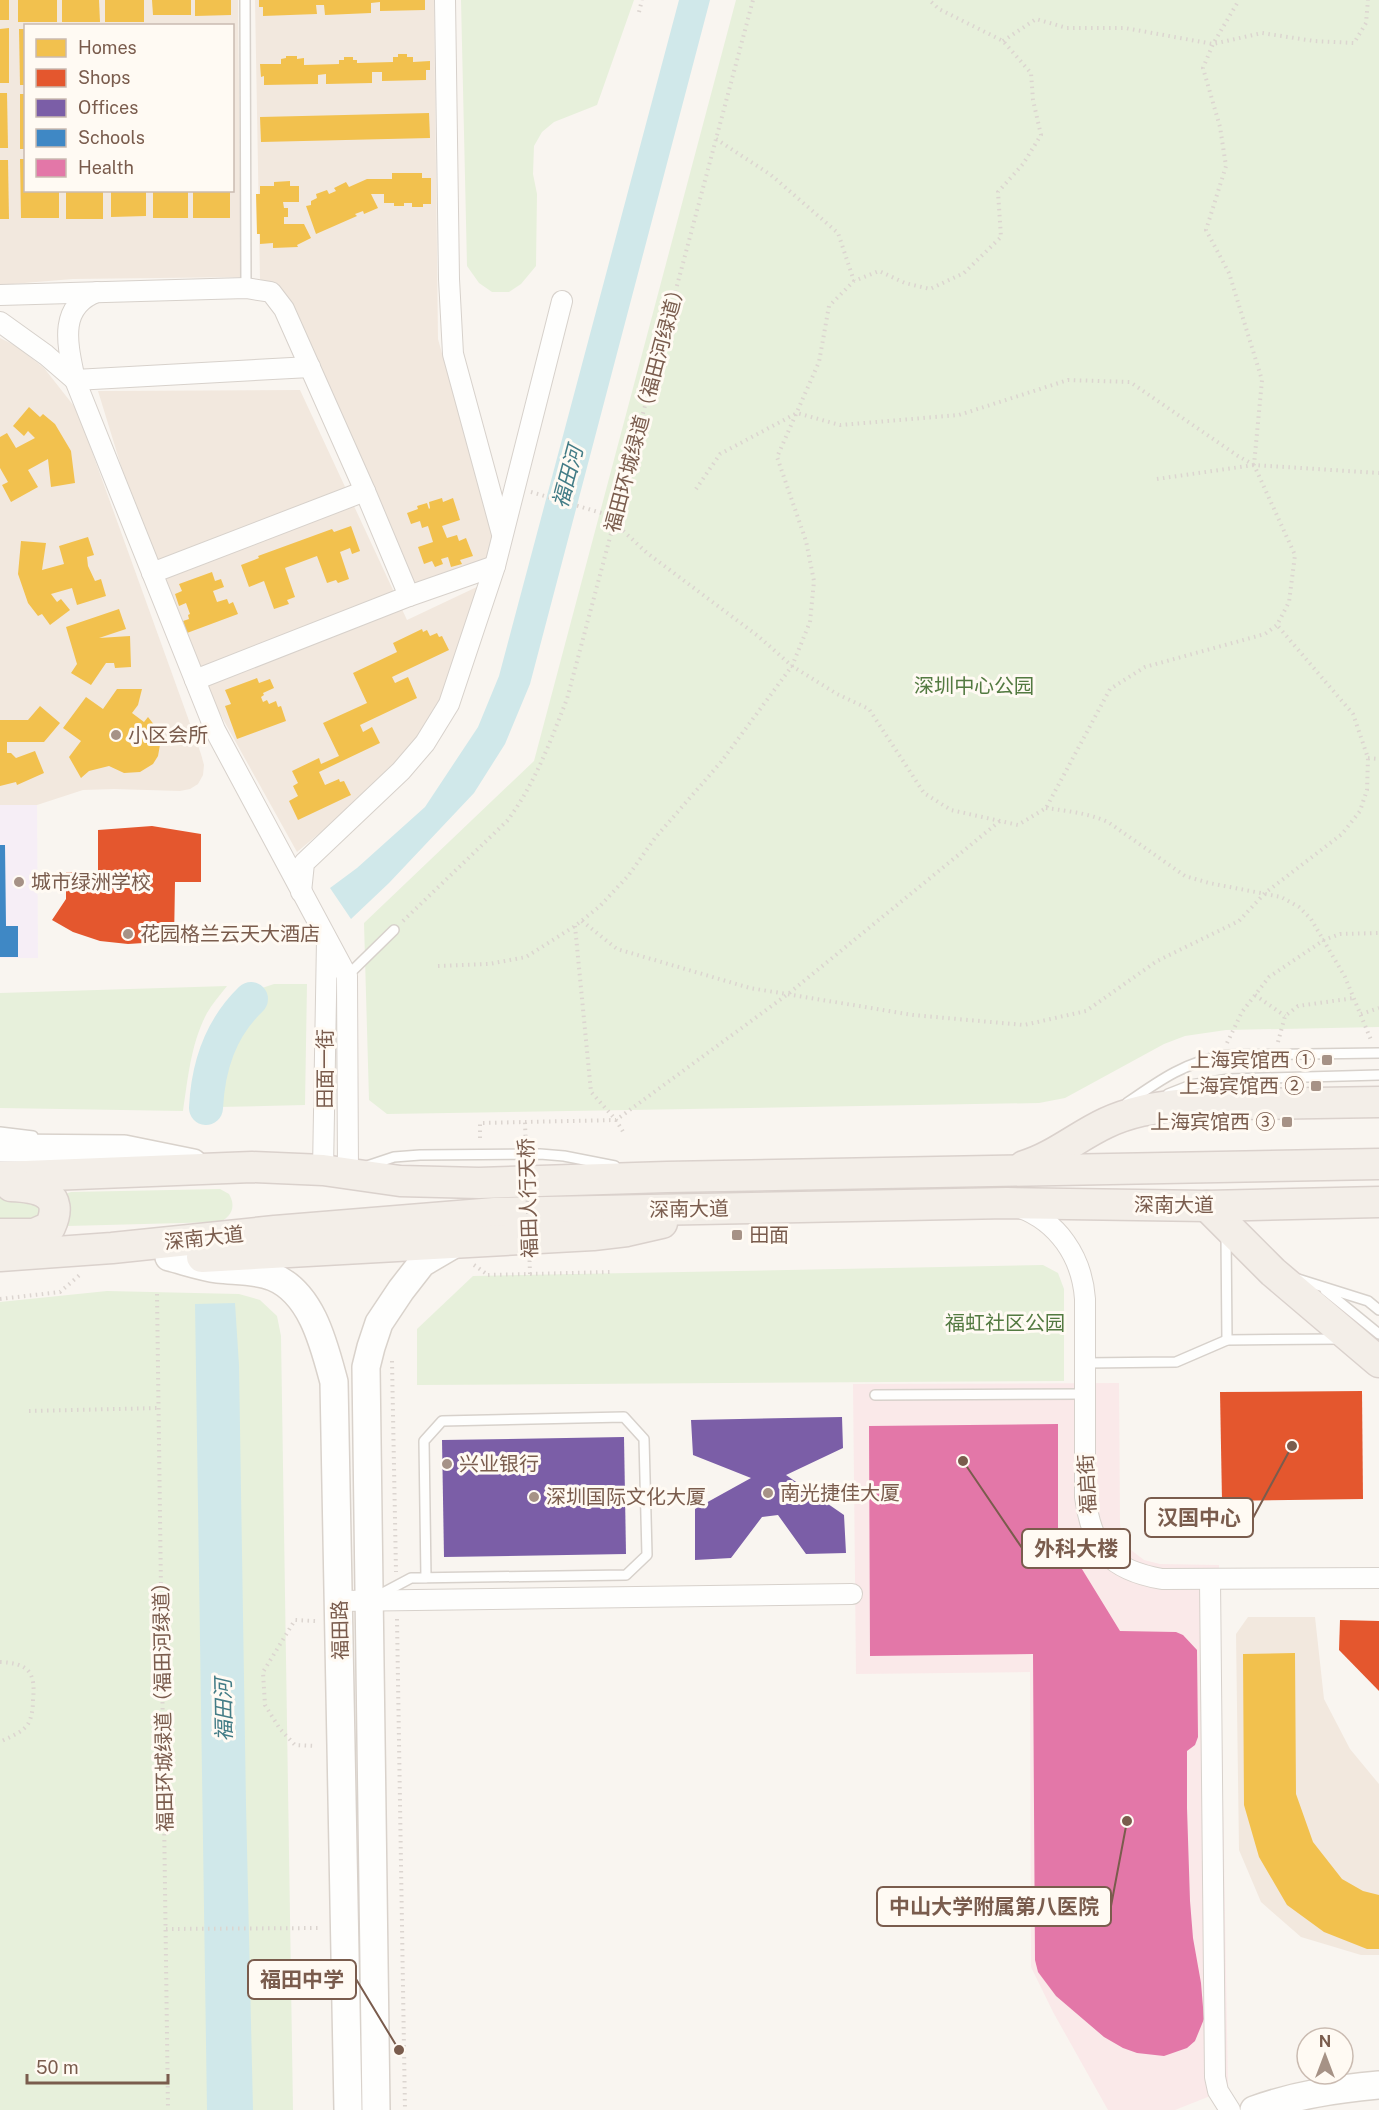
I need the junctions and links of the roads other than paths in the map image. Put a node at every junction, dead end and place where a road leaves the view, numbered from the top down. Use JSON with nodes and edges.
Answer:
{"nodes":[{"id":1,"x":244,"y":0,"type":"edge"},
{"id":2,"x":445,"y":0,"type":"edge"},
{"id":3,"x":246,"y":288,"type":"junction"},
{"id":4,"x":97,"y":292,"type":"junction"},
{"id":5,"x":39,"y":293,"type":"junction"},
{"id":6,"x":0,"y":295,"type":"edge"},
{"id":7,"x":562,"y":301,"type":"dead end"},
{"id":8,"x":70,"y":321,"type":"junction"},
{"id":9,"x":0,"y":322,"type":"edge"},
{"id":10,"x":26,"y":340,"type":"junction"},
{"id":11,"x":310,"y":367,"type":"junction"},
{"id":12,"x":75,"y":380,"type":"junction"},
{"id":13,"x":365,"y":491,"type":"junction"},
{"id":14,"x":502,"y":537,"type":"junction"},
{"id":15,"x":495,"y":566,"type":"junction"},
{"id":16,"x":152,"y":573,"type":"junction"},
{"id":17,"x":409,"y":596,"type":"junction"},
{"id":18,"x":195,"y":680,"type":"junction"},
{"id":19,"x":301,"y":892,"type":"junction"},
{"id":20,"x":394,"y":930,"type":"road end"},
{"id":21,"x":327,"y":940,"type":"junction"},
{"id":22,"x":347,"y":976,"type":"junction"},
{"id":23,"x":1379,"y":1053,"type":"edge"},
{"id":24,"x":1379,"y":1075,"type":"edge"},
{"id":25,"x":1379,"y":1102,"type":"edge"},
{"id":26,"x":1115,"y":1119,"type":"junction"},
{"id":27,"x":0,"y":1132,"type":"edge"},
{"id":28,"x":0,"y":1148,"type":"edge"},
{"id":29,"x":124,"y":1149,"type":"junction"},
{"id":30,"x":1379,"y":1164,"type":"edge"},
{"id":31,"x":215,"y":1167,"type":"junction"},
{"id":32,"x":335,"y":1171,"type":"junction"},
{"id":33,"x":1002,"y":1172,"type":"junction"},
{"id":34,"x":0,"y":1177,"type":"edge"},
{"id":35,"x":0,"y":1185,"type":"edge"},
{"id":36,"x":1379,"y":1202,"type":"edge"},
{"id":37,"x":1007,"y":1203,"type":"junction"},
{"id":38,"x":703,"y":1209,"type":"junction"},
{"id":39,"x":1217,"y":1215,"type":"junction"},
{"id":40,"x":0,"y":1234,"type":"edge"},
{"id":41,"x":112,"y":1248,"type":"junction"},
{"id":42,"x":465,"y":1254,"type":"junction"},
{"id":43,"x":0,"y":1256,"type":"edge"},
{"id":44,"x":169,"y":1257,"type":"junction"},
{"id":45,"x":1273,"y":1272,"type":"junction"},
{"id":46,"x":1321,"y":1286,"type":"junction"},
{"id":47,"x":1379,"y":1310,"type":"edge"},
{"id":48,"x":1365,"y":1336,"type":"edge"},
{"id":49,"x":1227,"y":1340,"type":"junction"},
{"id":50,"x":1379,"y":1362,"type":"edge"},
{"id":51,"x":1085,"y":1363,"type":"junction"},
{"id":52,"x":1085,"y":1394,"type":"junction"},
{"id":53,"x":875,"y":1395,"type":"dead end"},
{"id":54,"x":426,"y":1578,"type":"junction"},
{"id":55,"x":1379,"y":1578,"type":"edge"},
{"id":56,"x":1210,"y":1580,"type":"junction"},
{"id":57,"x":396,"y":1593,"type":"junction"},
{"id":58,"x":852,"y":1594,"type":"dead end"},
{"id":59,"x":340,"y":1601,"type":"junction"},
{"id":60,"x":369,"y":1601,"type":"junction"},
{"id":61,"x":1379,"y":2085,"type":"edge"},
{"id":62,"x":348,"y":2110,"type":"edge"},
{"id":63,"x":376,"y":2110,"type":"edge"},
{"id":64,"x":1230,"y":2110,"type":"edge"},
{"id":65,"x":1254,"y":2110,"type":"edge"}],
"edges":[{"from":1,"to":3,"type":"lane"},
{"from":2,"to":14,"type":"street"},
{"from":3,"to":4,"type":"street"},
{"from":3,"to":11,"type":"street"},
{"from":4,"to":5,"type":"street"},
{"from":4,"to":8,"type":"street"},
{"from":5,"to":6,"type":"street"},
{"from":5,"to":8,"type":"street"},
{"from":5,"to":10,"type":"street"},
{"from":7,"to":14,"type":"street"},
{"from":8,"to":10,"type":"street"},
{"from":8,"to":12,"type":"street"},
{"from":9,"to":10,"type":"street"},
{"from":10,"to":12,"type":"street"},
{"from":11,"to":12,"type":"street"},
{"from":11,"to":13,"type":"street"},
{"from":12,"to":16,"type":"street"},
{"from":13,"to":16,"type":"street"},
{"from":13,"to":17,"type":"street"},
{"from":14,"to":15,"type":"street"},
{"from":15,"to":17,"type":"street"},
{"from":15,"to":19,"type":"street"},
{"from":16,"to":18,"type":"street"},
{"from":17,"to":18,"type":"street"},
{"from":18,"to":19,"type":"street"},
{"from":19,"to":21,"type":"street"},
{"from":20,"to":22,"type":"lane"},
{"from":21,"to":22,"type":"street"},
{"from":21,"to":32,"type":"street","name":"田面一街"},
{"from":22,"to":32,"type":"street","name":"田面一街"},
{"from":23,"to":26,"type":"lane"},
{"from":24,"to":26,"type":"lane"},
{"from":25,"to":26,"type":"main road"},
{"from":26,"to":33,"type":"main road"},
{"from":27,"to":29,"type":"lane"},
{"from":28,"to":29,"type":"main road"},
{"from":29,"to":31,"type":"main road"},
{"from":30,"to":33,"type":"main road","name":"深南大道"},
{"from":31,"to":32,"type":"main road","name":"深南大道"},
{"from":31,"to":34,"type":"main road","name":"深南大道"},
{"from":32,"to":33,"type":"main road","name":"深南大道"},
{"from":35,"to":40,"type":"main road"},
{"from":36,"to":39,"type":"main road","name":"深南大道"},
{"from":37,"to":38,"type":"main road","name":"深南大道"},
{"from":37,"to":39,"type":"main road","name":"深南大道"},
{"from":37,"to":51,"type":"street","name":"福启街"},
{"from":38,"to":41,"type":"main road","name":"深南大道"},
{"from":38,"to":42,"type":"main road"},
{"from":39,"to":45,"type":"main road"},
{"from":39,"to":49,"type":"lane"},
{"from":41,"to":43,"type":"main road","name":"深南大道"},
{"from":41,"to":44,"type":"main road"},
{"from":42,"to":44,"type":"main road"},
{"from":42,"to":60,"type":"main road","name":"福田路"},
{"from":44,"to":59,"type":"main road","name":"福田路"},
{"from":45,"to":46,"type":"lane"},
{"from":45,"to":48,"type":"main road"},
{"from":46,"to":47,"type":"lane"},
{"from":46,"to":48,"type":"lane"},
{"from":48,"to":49,"type":"lane"},
{"from":48,"to":50,"type":"main road"},
{"from":49,"to":51,"type":"lane"},
{"from":51,"to":52,"type":"street","name":"福启街"},
{"from":52,"to":53,"type":"lane"},
{"from":52,"to":56,"type":"street","name":"福启街"},
{"from":54,"to":54,"type":"lane"},
{"from":54,"to":57,"type":"lane"},
{"from":55,"to":56,"type":"street","name":"福启街"},
{"from":56,"to":64,"type":"street"},
{"from":57,"to":58,"type":"street"},
{"from":57,"to":60,"type":"street"},
{"from":59,"to":60,"type":"street"},
{"from":59,"to":62,"type":"main road","name":"福田路"},
{"from":60,"to":63,"type":"main road","name":"福田路"},
{"from":61,"to":65,"type":"main road"}]}
